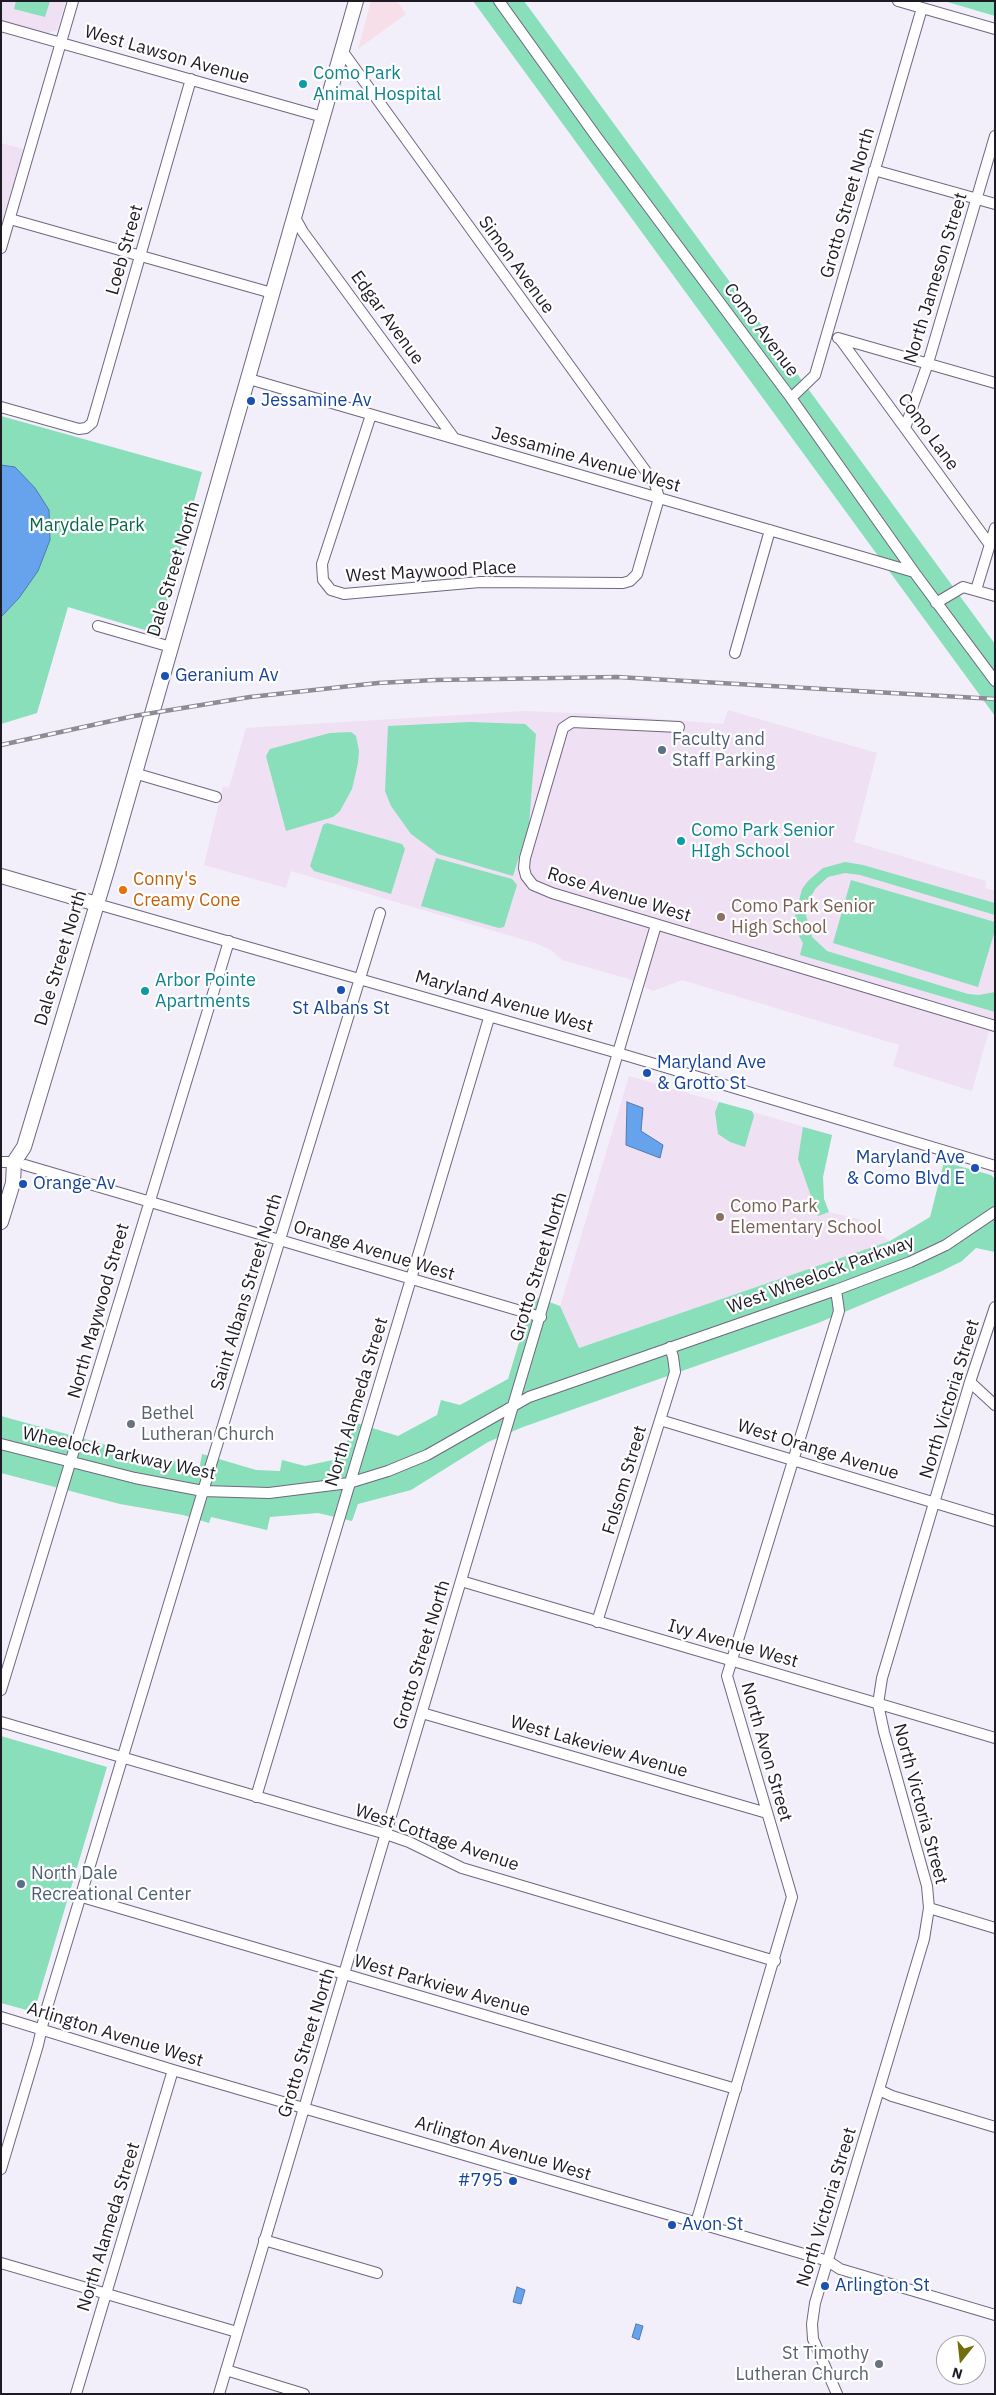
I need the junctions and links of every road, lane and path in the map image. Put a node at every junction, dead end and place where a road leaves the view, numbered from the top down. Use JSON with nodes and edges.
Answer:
{"nodes":[{"id":1,"x":73,"y":1,"type":"edge"},
{"id":2,"x":356,"y":1,"type":"edge"},
{"id":3,"x":499,"y":1,"type":"edge"},
{"id":4,"x":898,"y":1,"type":"edge"},
{"id":5,"x":922,"y":8,"type":"junction"},
{"id":6,"x":1,"y":26,"type":"edge"},
{"id":7,"x":995,"y":29,"type":"edge"},
{"id":8,"x":60,"y":41,"type":"junction"},
{"id":9,"x":343,"y":52,"type":"junction"},
{"id":10,"x":191,"y":79,"type":"junction"},
{"id":11,"x":323,"y":117,"type":"junction"},
{"id":12,"x":995,"y":136,"type":"edge"},
{"id":13,"x":874,"y":170,"type":"junction"},
{"id":14,"x":976,"y":199,"type":"junction"},
{"id":15,"x":995,"y":204,"type":"edge"},
{"id":16,"x":294,"y":216,"type":"junction"},
{"id":17,"x":10,"y":218,"type":"junction"},
{"id":18,"x":1,"y":248,"type":"edge"},
{"id":19,"x":140,"y":255,"type":"junction"},
{"id":20,"x":272,"y":293,"type":"junction"},
{"id":21,"x":828,"y":335,"type":"junction"},
{"id":22,"x":840,"y":338,"type":"junction"},
{"id":23,"x":928,"y":363,"type":"junction"},
{"id":24,"x":249,"y":379,"type":"junction"},
{"id":25,"x":995,"y":383,"type":"edge"},
{"id":26,"x":791,"y":398,"type":"junction"},
{"id":27,"x":1,"y":407,"type":"edge"},
{"id":28,"x":371,"y":415,"type":"junction"},
{"id":29,"x":905,"y":428,"type":"junction"},
{"id":30,"x":454,"y":438,"type":"junction"},
{"id":31,"x":659,"y":498,"type":"junction"},
{"id":32,"x":995,"y":528,"type":"edge"},
{"id":33,"x":770,"y":530,"type":"junction"},
{"id":34,"x":990,"y":545,"type":"junction"},
{"id":35,"x":914,"y":572,"type":"junction"},
{"id":36,"x":976,"y":590,"type":"junction"},
{"id":37,"x":995,"y":596,"type":"edge"},
{"id":38,"x":936,"y":602,"type":"junction"},
{"id":39,"x":98,"y":626,"type":"dead end"},
{"id":40,"x":170,"y":647,"type":"junction"},
{"id":41,"x":735,"y":653,"type":"dead end"},
{"id":42,"x":995,"y":681,"type":"edge"},
{"id":43,"x":678,"y":728,"type":"dead end"},
{"id":44,"x":134,"y":773,"type":"junction"},
{"id":45,"x":216,"y":797,"type":"dead end"},
{"id":46,"x":1,"y":876,"type":"edge"},
{"id":47,"x":97,"y":904,"type":"junction"},
{"id":48,"x":380,"y":913,"type":"dead end"},
{"id":49,"x":656,"y":925,"type":"junction"},
{"id":50,"x":229,"y":941,"type":"junction"},
{"id":51,"x":359,"y":979,"type":"junction"},
{"id":52,"x":490,"y":1018,"type":"junction"},
{"id":53,"x":995,"y":1026,"type":"edge"},
{"id":54,"x":618,"y":1053,"type":"junction"},
{"id":55,"x":981,"y":1162,"type":"junction"},
{"id":56,"x":13,"y":1163,"type":"edge"},
{"id":57,"x":995,"y":1166,"type":"edge"},
{"id":58,"x":995,"y":1173,"type":"edge"},
{"id":59,"x":149,"y":1201,"type":"junction"},
{"id":60,"x":995,"y":1212,"type":"edge"},
{"id":61,"x":1,"y":1222,"type":"edge"},
{"id":62,"x":281,"y":1240,"type":"junction"},
{"id":63,"x":411,"y":1279,"type":"junction"},
{"id":64,"x":836,"y":1290,"type":"junction"},
{"id":65,"x":995,"y":1307,"type":"edge"},
{"id":66,"x":540,"y":1317,"type":"junction"},
{"id":67,"x":670,"y":1348,"type":"junction"},
{"id":68,"x":651,"y":1354,"type":"joint"},
{"id":69,"x":970,"y":1382,"type":"junction"},
{"id":70,"x":514,"y":1404,"type":"junction"},
{"id":71,"x":995,"y":1405,"type":"edge"},
{"id":72,"x":660,"y":1420,"type":"junction"},
{"id":73,"x":1,"y":1444,"type":"edge"},
{"id":74,"x":795,"y":1460,"type":"junction"},
{"id":75,"x":72,"y":1462,"type":"junction"},
{"id":76,"x":350,"y":1483,"type":"junction"},
{"id":77,"x":203,"y":1492,"type":"junction"},
{"id":78,"x":935,"y":1504,"type":"junction"},
{"id":79,"x":995,"y":1521,"type":"edge"},
{"id":80,"x":461,"y":1581,"type":"junction"},
{"id":81,"x":597,"y":1622,"type":"junction"},
{"id":82,"x":732,"y":1660,"type":"junction"},
{"id":83,"x":1,"y":1690,"type":"edge"},
{"id":84,"x":878,"y":1704,"type":"junction"},
{"id":85,"x":422,"y":1713,"type":"junction"},
{"id":86,"x":1,"y":1722,"type":"edge"},
{"id":87,"x":995,"y":1738,"type":"edge"},
{"id":88,"x":122,"y":1758,"type":"junction"},
{"id":89,"x":256,"y":1797,"type":"junction"},
{"id":90,"x":767,"y":1813,"type":"junction"},
{"id":91,"x":386,"y":1834,"type":"junction"},
{"id":92,"x":82,"y":1897,"type":"junction"},
{"id":93,"x":929,"y":1908,"type":"junction"},
{"id":94,"x":995,"y":1928,"type":"edge"},
{"id":95,"x":774,"y":1961,"type":"junction"},
{"id":96,"x":345,"y":1975,"type":"junction"},
{"id":97,"x":1,"y":2017,"type":"edge"},
{"id":98,"x":42,"y":2029,"type":"junction"},
{"id":99,"x":173,"y":2070,"type":"junction"},
{"id":100,"x":736,"y":2089,"type":"junction"},
{"id":101,"x":879,"y":2090,"type":"junction"},
{"id":102,"x":304,"y":2107,"type":"junction"},
{"id":103,"x":995,"y":2127,"type":"edge"},
{"id":104,"x":1,"y":2169,"type":"edge"},
{"id":105,"x":696,"y":2223,"type":"junction"},
{"id":106,"x":264,"y":2240,"type":"junction"},
{"id":107,"x":828,"y":2261,"type":"junction"},
{"id":108,"x":1,"y":2263,"type":"edge"},
{"id":109,"x":377,"y":2273,"type":"dead end"},
{"id":110,"x":106,"y":2293,"type":"junction"},
{"id":111,"x":995,"y":2315,"type":"edge"},
{"id":112,"x":237,"y":2332,"type":"junction"},
{"id":113,"x":226,"y":2370,"type":"junction"},
{"id":114,"x":76,"y":2394,"type":"edge"},
{"id":115,"x":219,"y":2394,"type":"edge"},
{"id":116,"x":304,"y":2394,"type":"edge"},
{"id":117,"x":837,"y":2394,"type":"edge"}],
"edges":[{"from":1,"to":8,"type":"street"},
{"from":2,"to":9,"type":"main road","name":"Dale Street North"},
{"from":3,"to":26,"type":"street","name":"Como Avenue"},
{"from":4,"to":5,"type":"street"},
{"from":5,"to":7,"type":"street"},
{"from":5,"to":13,"type":"street","name":"Grotto Street North"},
{"from":6,"to":8,"type":"street","name":"West Lawson Avenue"},
{"from":8,"to":10,"type":"street","name":"West Lawson Avenue"},
{"from":8,"to":17,"type":"street"},
{"from":9,"to":11,"type":"main road","name":"Dale Street North"},
{"from":9,"to":31,"type":"street","name":"Simon Avenue"},
{"from":10,"to":11,"type":"street","name":"West Lawson Avenue"},
{"from":10,"to":19,"type":"street","name":"Loeb Street"},
{"from":11,"to":16,"type":"main road","name":"Dale Street North"},
{"from":12,"to":14,"type":"street","name":"North Jameson Street"},
{"from":13,"to":14,"type":"street"},
{"from":13,"to":21,"type":"street","name":"Grotto Street North"},
{"from":14,"to":15,"type":"street"},
{"from":14,"to":23,"type":"street","name":"North Jameson Street"},
{"from":16,"to":20,"type":"main road","name":"Dale Street North"},
{"from":16,"to":30,"type":"street","name":"Edgar Avenue"},
{"from":17,"to":18,"type":"street"},
{"from":17,"to":19,"type":"street"},
{"from":19,"to":20,"type":"street"},
{"from":19,"to":27,"type":"street","name":"Loeb Street"},
{"from":20,"to":24,"type":"main road","name":"Dale Street North"},
{"from":21,"to":22,"type":"street"},
{"from":21,"to":26,"type":"street","name":"Grotto Street North"},
{"from":22,"to":23,"type":"street"},
{"from":22,"to":29,"type":"street","name":"Como Lane"},
{"from":23,"to":25,"type":"street"},
{"from":23,"to":29,"type":"street","name":"North Jameson Street"},
{"from":24,"to":28,"type":"street","name":"Jessamine Avenue West"},
{"from":24,"to":40,"type":"main road","name":"Dale Street North"},
{"from":26,"to":35,"type":"street","name":"Como Avenue"},
{"from":28,"to":30,"type":"street","name":"Jessamine Avenue West"},
{"from":28,"to":31,"type":"street","name":"West Maywood Place"},
{"from":29,"to":34,"type":"street","name":"Como Lane"},
{"from":30,"to":31,"type":"street","name":"Jessamine Avenue West"},
{"from":31,"to":33,"type":"street","name":"Jessamine Avenue West"},
{"from":32,"to":34,"type":"street"},
{"from":33,"to":35,"type":"street","name":"Jessamine Avenue West"},
{"from":33,"to":41,"type":"street"},
{"from":34,"to":36,"type":"street"},
{"from":35,"to":38,"type":"street","name":"Como Avenue"},
{"from":36,"to":37,"type":"street"},
{"from":36,"to":38,"type":"street"},
{"from":38,"to":42,"type":"street","name":"Como Avenue"},
{"from":39,"to":40,"type":"street"},
{"from":40,"to":44,"type":"main road","name":"Dale Street North"},
{"from":43,"to":49,"type":"street","name":"Rose Avenue West"},
{"from":44,"to":45,"type":"street"},
{"from":44,"to":47,"type":"main road","name":"Dale Street North"},
{"from":46,"to":47,"type":"main road","name":"Maryland Avenue West"},
{"from":47,"to":50,"type":"street","name":"Maryland Avenue West"},
{"from":47,"to":56,"type":"main road","name":"Dale Street North"},
{"from":48,"to":51,"type":"street","name":"Saint Albans Street North"},
{"from":49,"to":53,"type":"street","name":"Rose Avenue West"},
{"from":49,"to":54,"type":"street","name":"Grotto Street North"},
{"from":50,"to":51,"type":"street","name":"Maryland Avenue West"},
{"from":50,"to":59,"type":"street","name":"North Maywood Street"},
{"from":51,"to":52,"type":"street","name":"Maryland Avenue West"},
{"from":51,"to":62,"type":"street","name":"Saint Albans Street North"},
{"from":52,"to":54,"type":"street","name":"Maryland Avenue West"},
{"from":52,"to":63,"type":"street","name":"North Alameda Street"},
{"from":54,"to":55,"type":"street","name":"Maryland Avenue West"},
{"from":54,"to":66,"type":"street","name":"Grotto Street North"},
{"from":55,"to":57,"type":"street","name":"Maryland Avenue West"},
{"from":55,"to":58,"type":"street"},
{"from":56,"to":59,"type":"street","name":"Orange Avenue West"},
{"from":56,"to":61,"type":"main road"},
{"from":59,"to":62,"type":"street","name":"Orange Avenue West"},
{"from":59,"to":75,"type":"street","name":"North Maywood Street"},
{"from":60,"to":64,"type":"street","name":"West Wheelock Parkway"},
{"from":62,"to":63,"type":"street","name":"Orange Avenue West"},
{"from":62,"to":77,"type":"street","name":"Saint Albans Street North"},
{"from":63,"to":66,"type":"street","name":"Orange Avenue West"},
{"from":63,"to":76,"type":"street","name":"North Alameda Street"},
{"from":64,"to":67,"type":"street","name":"West Wheelock Parkway"},
{"from":64,"to":74,"type":"street","name":"North Avon Street"},
{"from":65,"to":69,"type":"street","name":"North Victoria Street"},
{"from":66,"to":70,"type":"street","name":"Grotto Street North"},
{"from":67,"to":68,"type":"street","name":"West Wheelock Parkway"},
{"from":67,"to":72,"type":"street","name":"Folsom Street"},
{"from":68,"to":70,"type":"street","name":"Wheelock Parkway West"},
{"from":69,"to":71,"type":"street"},
{"from":69,"to":78,"type":"street","name":"North Victoria Street"},
{"from":70,"to":76,"type":"street","name":"Wheelock Parkway West"},
{"from":70,"to":80,"type":"street","name":"Grotto Street North"},
{"from":72,"to":74,"type":"street","name":"West Orange Avenue"},
{"from":72,"to":81,"type":"street","name":"Folsom Street"},
{"from":73,"to":75,"type":"street","name":"Wheelock Parkway West"},
{"from":74,"to":78,"type":"street","name":"West Orange Avenue"},
{"from":74,"to":82,"type":"street","name":"North Avon Street"},
{"from":75,"to":77,"type":"street","name":"Wheelock Parkway West"},
{"from":75,"to":83,"type":"street","name":"North Maywood Street"},
{"from":76,"to":77,"type":"street","name":"Wheelock Parkway West"},
{"from":76,"to":89,"type":"street","name":"North Alameda Street"},
{"from":77,"to":88,"type":"street","name":"Saint Albans Street North"},
{"from":78,"to":79,"type":"street","name":"West Orange Avenue"},
{"from":78,"to":84,"type":"street","name":"North Victoria Street"},
{"from":80,"to":81,"type":"street","name":"Ivy Avenue West"},
{"from":80,"to":85,"type":"street","name":"Grotto Street North"},
{"from":81,"to":82,"type":"street","name":"Ivy Avenue West"},
{"from":82,"to":84,"type":"street","name":"Ivy Avenue West"},
{"from":82,"to":90,"type":"street","name":"North Avon Street"},
{"from":84,"to":87,"type":"street","name":"Ivy Avenue West"},
{"from":84,"to":93,"type":"street","name":"North Victoria Street"},
{"from":85,"to":90,"type":"street","name":"West Lakeview Avenue"},
{"from":85,"to":91,"type":"street","name":"Grotto Street North"},
{"from":86,"to":88,"type":"street","name":"West Cottage Avenue"},
{"from":88,"to":89,"type":"street","name":"West Cottage Avenue"},
{"from":88,"to":92,"type":"street","name":"Saint Albans Street North"},
{"from":89,"to":91,"type":"street","name":"West Cottage Avenue"},
{"from":90,"to":95,"type":"street","name":"North Avon Street"},
{"from":91,"to":95,"type":"street","name":"West Cottage Avenue"},
{"from":91,"to":96,"type":"street","name":"Grotto Street North"},
{"from":92,"to":96,"type":"street","name":"West Parkview Avenue"},
{"from":92,"to":98,"type":"street","name":"Saint Albans Street North"},
{"from":93,"to":94,"type":"street"},
{"from":93,"to":101,"type":"street","name":"North Victoria Street"},
{"from":95,"to":100,"type":"street","name":"North Avon Street"},
{"from":96,"to":100,"type":"street","name":"West Parkview Avenue"},
{"from":96,"to":102,"type":"street","name":"Grotto Street North"},
{"from":97,"to":98,"type":"street","name":"Arlington Avenue West"},
{"from":98,"to":99,"type":"street","name":"Arlington Avenue West"},
{"from":98,"to":104,"type":"street","name":"Saint Albans Street North"},
{"from":99,"to":102,"type":"street","name":"Arlington Avenue West"},
{"from":99,"to":110,"type":"street","name":"North Alameda Street"},
{"from":100,"to":105,"type":"street","name":"North Avon Street"},
{"from":101,"to":103,"type":"street"},
{"from":101,"to":107,"type":"street","name":"North Victoria Street"},
{"from":102,"to":105,"type":"street","name":"Arlington Avenue West"},
{"from":102,"to":106,"type":"street","name":"Grotto Street North"},
{"from":105,"to":107,"type":"street","name":"Arlington Avenue West"},
{"from":106,"to":109,"type":"street"},
{"from":106,"to":112,"type":"street","name":"Grotto Street North"},
{"from":107,"to":111,"type":"street","name":"Arlington Avenue West"},
{"from":107,"to":117,"type":"street","name":"North Victoria Street"},
{"from":108,"to":110,"type":"street"},
{"from":110,"to":112,"type":"street"},
{"from":110,"to":114,"type":"street","name":"North Alameda Street"},
{"from":112,"to":113,"type":"street","name":"Grotto Street North"},
{"from":113,"to":115,"type":"street","name":"Grotto Street North"},
{"from":113,"to":116,"type":"street"}]}
